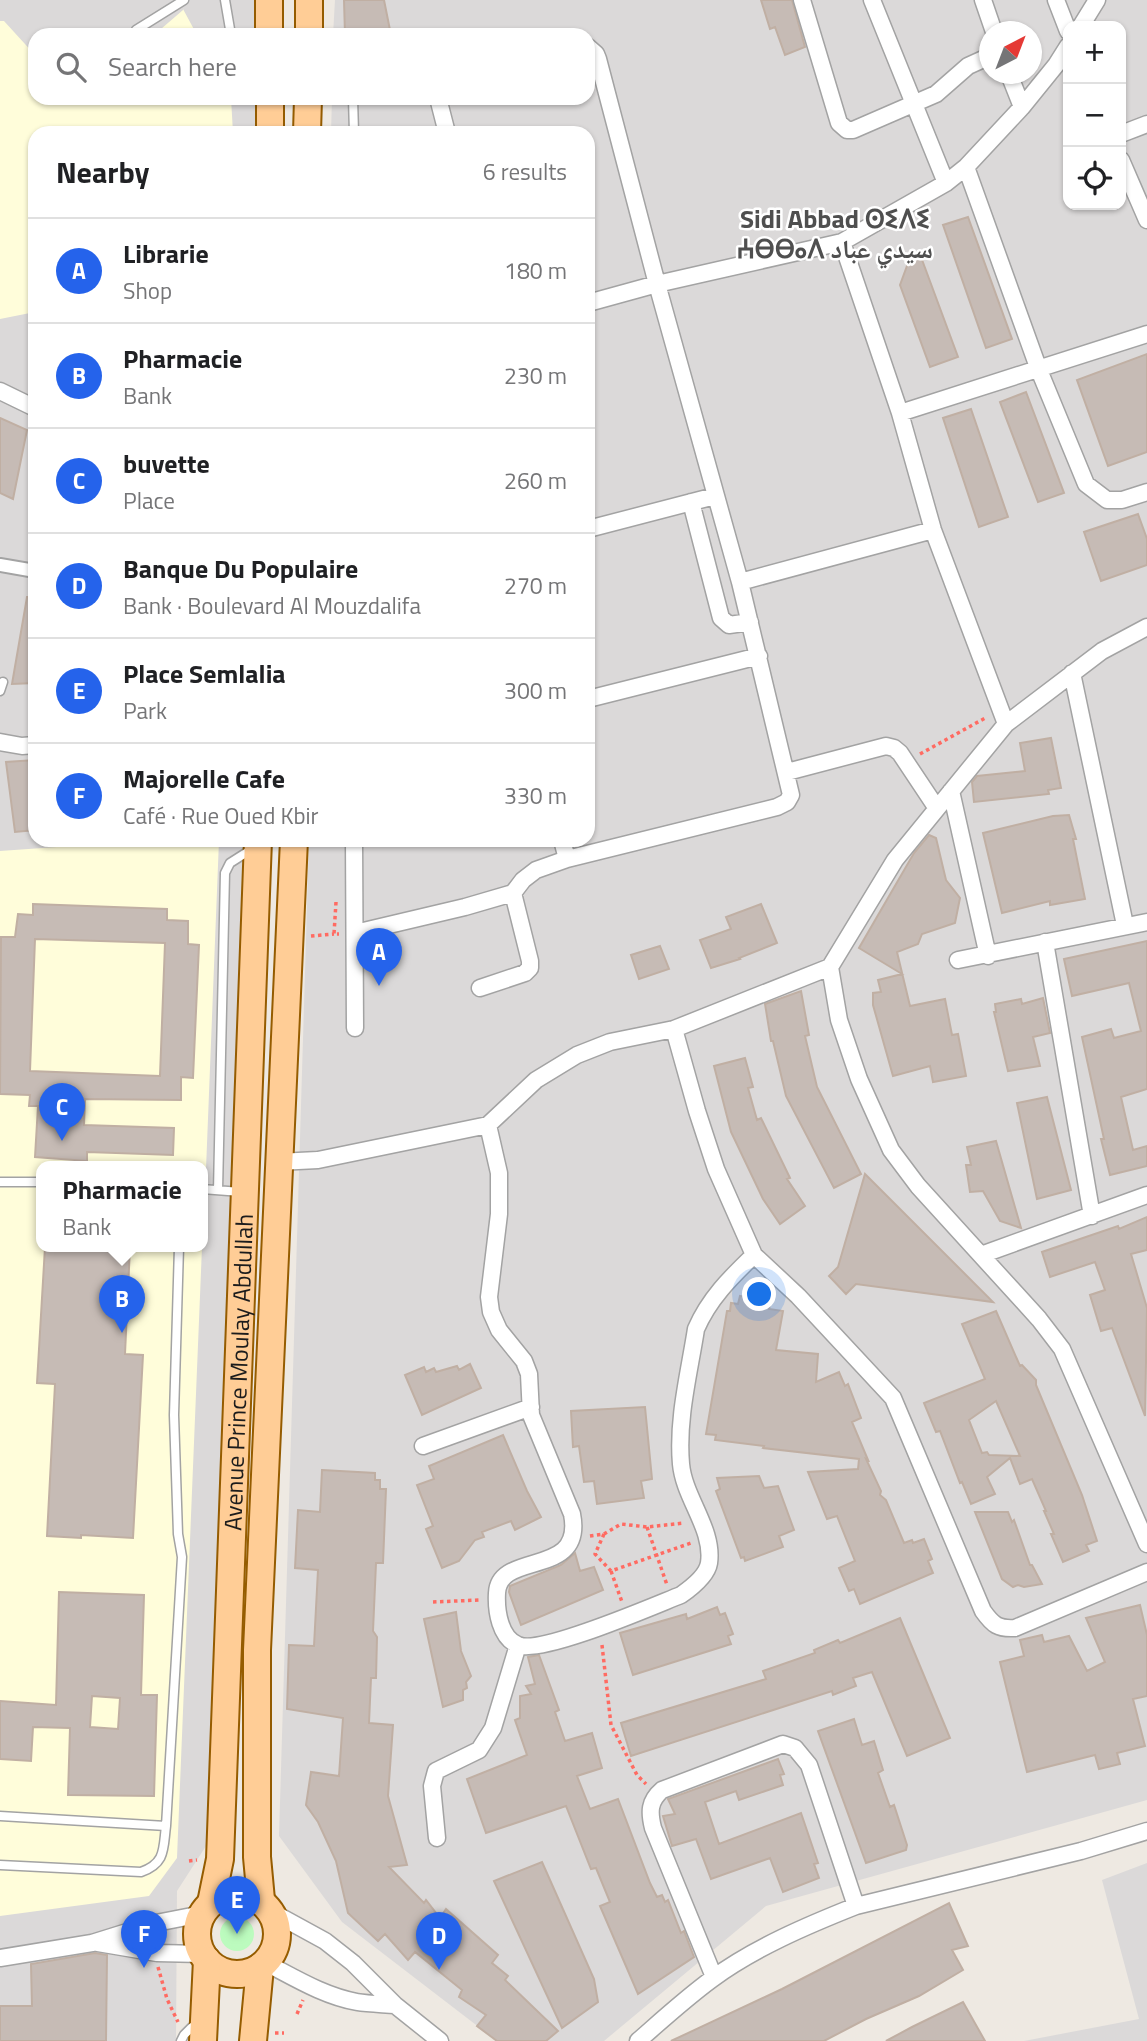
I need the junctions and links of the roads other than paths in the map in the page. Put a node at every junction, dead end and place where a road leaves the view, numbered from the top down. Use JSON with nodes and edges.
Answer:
{"nodes":[{"id":1,"x":184,"y":0,"type":"edge"},
{"id":2,"x":225,"y":0,"type":"edge"},
{"id":3,"x":269,"y":0,"type":"edge"},
{"id":4,"x":309,"y":0,"type":"edge"},
{"id":5,"x":802,"y":0,"type":"edge"},
{"id":6,"x":872,"y":0,"type":"edge"},
{"id":7,"x":983,"y":0,"type":"edge"},
{"id":8,"x":1056,"y":0,"type":"edge"},
{"id":9,"x":1097,"y":0,"type":"edge"},
{"id":10,"x":990,"y":21,"type":"edge"},
{"id":11,"x":1064,"y":21,"type":"edge"},
{"id":12,"x":1084,"y":21,"type":"edge"},
{"id":13,"x":139,"y":28,"type":"edge"},
{"id":14,"x":230,"y":28,"type":"edge"},
{"id":15,"x":269,"y":28,"type":"edge"},
{"id":16,"x":309,"y":28,"type":"edge"},
{"id":17,"x":595,"y":53,"type":"edge"},
{"id":18,"x":1063,"y":54,"type":"edge"},
{"id":19,"x":979,"y":61,"type":"edge"},
{"id":20,"x":1013,"y":84,"type":"edge"},
{"id":21,"x":916,"y":103,"type":"junction"},
{"id":22,"x":270,"y":105,"type":"edge"},
{"id":23,"x":308,"y":105,"type":"edge"},
{"id":24,"x":353,"y":105,"type":"edge"},
{"id":25,"x":440,"y":105,"type":"edge"},
{"id":26,"x":1021,"y":107,"type":"junction"},
{"id":27,"x":1147,"y":124,"type":"edge"},
{"id":28,"x":270,"y":126,"type":"edge"},
{"id":29,"x":307,"y":126,"type":"edge"},
{"id":30,"x":354,"y":126,"type":"edge"},
{"id":31,"x":445,"y":126,"type":"edge"},
{"id":32,"x":1126,"y":132,"type":"edge"},
{"id":33,"x":966,"y":167,"type":"junction"},
{"id":34,"x":1126,"y":172,"type":"edge"},
{"id":35,"x":946,"y":183,"type":"junction"},
{"id":36,"x":1147,"y":220,"type":"edge"},
{"id":37,"x":842,"y":242,"type":"junction"},
{"id":38,"x":657,"y":284,"type":"junction"},
{"id":39,"x":595,"y":301,"type":"edge"},
{"id":40,"x":1147,"y":334,"type":"edge"},
{"id":41,"x":1039,"y":370,"type":"junction"},
{"id":42,"x":0,"y":391,"type":"edge"},
{"id":43,"x":28,"y":405,"type":"edge"},
{"id":44,"x":900,"y":413,"type":"junction"},
{"id":45,"x":1147,"y":492,"type":"edge"},
{"id":46,"x":715,"y":496,"type":"junction"},
{"id":47,"x":691,"y":502,"type":"junction"},
{"id":48,"x":595,"y":527,"type":"edge"},
{"id":49,"x":933,"y":530,"type":"junction"},
{"id":50,"x":0,"y":565,"type":"edge"},
{"id":51,"x":28,"y":570,"type":"edge"},
{"id":52,"x":740,"y":582,"type":"junction"},
{"id":53,"x":750,"y":622,"type":"junction"},
{"id":54,"x":1147,"y":627,"type":"edge"},
{"id":55,"x":759,"y":656,"type":"junction"},
{"id":56,"x":1072,"y":673,"type":"junction"},
{"id":57,"x":595,"y":697,"type":"edge"},
{"id":58,"x":1004,"y":717,"type":"junction"},
{"id":59,"x":0,"y":742,"type":"edge"},
{"id":60,"x":28,"y":746,"type":"edge"},
{"id":61,"x":787,"y":772,"type":"junction"},
{"id":62,"x":951,"y":791,"type":"junction"},
{"id":63,"x":936,"y":807,"type":"junction"},
{"id":64,"x":258,"y":847,"type":"edge"},
{"id":65,"x":294,"y":847,"type":"edge"},
{"id":66,"x":354,"y":847,"type":"edge"},
{"id":67,"x":564,"y":847,"type":"edge"},
{"id":68,"x":567,"y":859,"type":"junction"},
{"id":69,"x":513,"y":893,"type":"junction"},
{"id":70,"x":1147,"y":922,"type":"edge"},
{"id":71,"x":1125,"y":925,"type":"junction"},
{"id":72,"x":355,"y":933,"type":"junction"},
{"id":73,"x":1045,"y":942,"type":"junction"},
{"id":74,"x":988,"y":956,"type":"junction"},
{"id":75,"x":958,"y":960,"type":"dead end"},
{"id":76,"x":830,"y":967,"type":"junction"},
{"id":77,"x":480,"y":988,"type":"dead end"},
{"id":78,"x":355,"y":1028,"type":"dead end"},
{"id":79,"x":674,"y":1029,"type":"junction"},
{"id":80,"x":488,"y":1125,"type":"junction"},
{"id":81,"x":278,"y":1162,"type":"junction"},
{"id":82,"x":0,"y":1182,"type":"edge"},
{"id":83,"x":36,"y":1182,"type":"edge"},
{"id":84,"x":208,"y":1189,"type":"edge"},
{"id":85,"x":231,"y":1191,"type":"junction"},
{"id":86,"x":1147,"y":1195,"type":"edge"},
{"id":87,"x":1093,"y":1216,"type":"junction"},
{"id":88,"x":179,"y":1252,"type":"edge"},
{"id":89,"x":754,"y":1255,"type":"junction"},
{"id":90,"x":981,"y":1255,"type":"junction"},
{"id":91,"x":531,"y":1406,"type":"junction"},
{"id":92,"x":423,"y":1446,"type":"dead end"},
{"id":93,"x":1143,"y":1524,"type":"edge"},
{"id":94,"x":1147,"y":1544,"type":"edge"},
{"id":95,"x":1147,"y":1572,"type":"edge"},
{"id":96,"x":518,"y":1645,"type":"junction"},
{"id":97,"x":0,"y":1816,"type":"edge"},
{"id":98,"x":166,"y":1826,"type":"junction"},
{"id":99,"x":1147,"y":1832,"type":"edge"},
{"id":100,"x":437,"y":1838,"type":"dead end"},
{"id":101,"x":0,"y":1865,"type":"edge"},
{"id":102,"x":266,"y":1906,"type":"junction"},
{"id":103,"x":856,"y":1906,"type":"junction"},
{"id":104,"x":206,"y":1908,"type":"junction"},
{"id":105,"x":92,"y":1942,"type":"junction"},
{"id":106,"x":204,"y":1957,"type":"junction"},
{"id":107,"x":0,"y":1958,"type":"edge"},
{"id":108,"x":263,"y":1965,"type":"junction"},
{"id":109,"x":713,"y":1978,"type":"junction"},
{"id":110,"x":395,"y":2005,"type":"junction"},
{"id":111,"x":193,"y":2036,"type":"edge"},
{"id":112,"x":253,"y":2041,"type":"edge"},
{"id":113,"x":440,"y":2041,"type":"edge"},
{"id":114,"x":638,"y":2041,"type":"edge"}],
"edges":[{"from":1,"to":13,"type":"lane"},
{"from":2,"to":14,"type":"lane"},
{"from":3,"to":15,"type":"main road"},
{"from":4,"to":16,"type":"main road"},
{"from":5,"to":21,"type":"street"},
{"from":6,"to":21,"type":"street"},
{"from":7,"to":10,"type":"street"},
{"from":8,"to":11,"type":"street"},
{"from":9,"to":12,"type":"street"},
{"from":17,"to":38,"type":"street"},
{"from":18,"to":26,"type":"street"},
{"from":19,"to":21,"type":"street"},
{"from":20,"to":26,"type":"street"},
{"from":21,"to":35,"type":"street"},
{"from":22,"to":28,"type":"main road"},
{"from":23,"to":29,"type":"main road"},
{"from":24,"to":30,"type":"lane"},
{"from":25,"to":31,"type":"street"},
{"from":26,"to":33,"type":"street"},
{"from":27,"to":32,"type":"street"},
{"from":33,"to":35,"type":"street"},
{"from":33,"to":41,"type":"street"},
{"from":34,"to":36,"type":"street"},
{"from":35,"to":37,"type":"street"},
{"from":37,"to":38,"type":"street"},
{"from":37,"to":44,"type":"street"},
{"from":38,"to":39,"type":"street"},
{"from":38,"to":46,"type":"street"},
{"from":40,"to":41,"type":"street"},
{"from":41,"to":44,"type":"street"},
{"from":41,"to":45,"type":"street"},
{"from":42,"to":43,"type":"street"},
{"from":44,"to":49,"type":"street"},
{"from":46,"to":47,"type":"street"},
{"from":46,"to":52,"type":"street"},
{"from":47,"to":48,"type":"street"},
{"from":47,"to":53,"type":"street"},
{"from":49,"to":52,"type":"street"},
{"from":49,"to":58,"type":"street"},
{"from":50,"to":51,"type":"street"},
{"from":52,"to":53,"type":"street"},
{"from":53,"to":55,"type":"street"},
{"from":54,"to":56,"type":"street"},
{"from":55,"to":57,"type":"street"},
{"from":55,"to":61,"type":"street"},
{"from":56,"to":58,"type":"street"},
{"from":56,"to":71,"type":"street"},
{"from":58,"to":62,"type":"street"},
{"from":59,"to":60,"type":"street"},
{"from":61,"to":63,"type":"street"},
{"from":61,"to":68,"type":"street"},
{"from":62,"to":63,"type":"street"},
{"from":62,"to":74,"type":"street"},
{"from":63,"to":76,"type":"street"},
{"from":64,"to":85,"type":"main road","name":"Avenue Prince Moulay Abdullah"},
{"from":65,"to":81,"type":"main road","name":"Avenue Prince Moulay Abdullah"},
{"from":66,"to":72,"type":"street"},
{"from":67,"to":68,"type":"street"},
{"from":68,"to":69,"type":"street"},
{"from":69,"to":72,"type":"street"},
{"from":69,"to":77,"type":"street"},
{"from":70,"to":71,"type":"street"},
{"from":71,"to":73,"type":"street"},
{"from":72,"to":78,"type":"street"},
{"from":73,"to":74,"type":"street"},
{"from":73,"to":87,"type":"street"},
{"from":74,"to":75,"type":"street"},
{"from":76,"to":79,"type":"street"},
{"from":76,"to":90,"type":"street"},
{"from":79,"to":80,"type":"street"},
{"from":79,"to":89,"type":"street"},
{"from":80,"to":81,"type":"street"},
{"from":80,"to":91,"type":"street"},
{"from":81,"to":102,"type":"main road","name":"Avenue Prince Moulay Abdullah"},
{"from":82,"to":83,"type":"lane"},
{"from":84,"to":85,"type":"lane"},
{"from":85,"to":104,"type":"main road","name":"Avenue Prince Moulay Abdullah"},
{"from":86,"to":87,"type":"street"},
{"from":87,"to":90,"type":"street"},
{"from":88,"to":98,"type":"lane"},
{"from":89,"to":95,"type":"street"},
{"from":89,"to":96,"type":"street"},
{"from":90,"to":93,"type":"street"},
{"from":91,"to":92,"type":"street"},
{"from":91,"to":96,"type":"street"},
{"from":93,"to":94,"type":"street"},
{"from":96,"to":100,"type":"street"},
{"from":97,"to":98,"type":"lane"},
{"from":98,"to":101,"type":"lane"},
{"from":99,"to":103,"type":"street"},
{"from":102,"to":104,"type":"main road"},
{"from":102,"to":108,"type":"main road"},
{"from":102,"to":110,"type":"street"},
{"from":103,"to":109,"type":"street"},
{"from":103,"to":109,"type":"street"},
{"from":104,"to":105,"type":"street"},
{"from":104,"to":106,"type":"main road"},
{"from":105,"to":106,"type":"street"},
{"from":105,"to":107,"type":"street"},
{"from":106,"to":108,"type":"main road"},
{"from":106,"to":111,"type":"main road"},
{"from":108,"to":110,"type":"street"},
{"from":108,"to":112,"type":"main road"},
{"from":109,"to":114,"type":"street"},
{"from":110,"to":113,"type":"street"}]}
